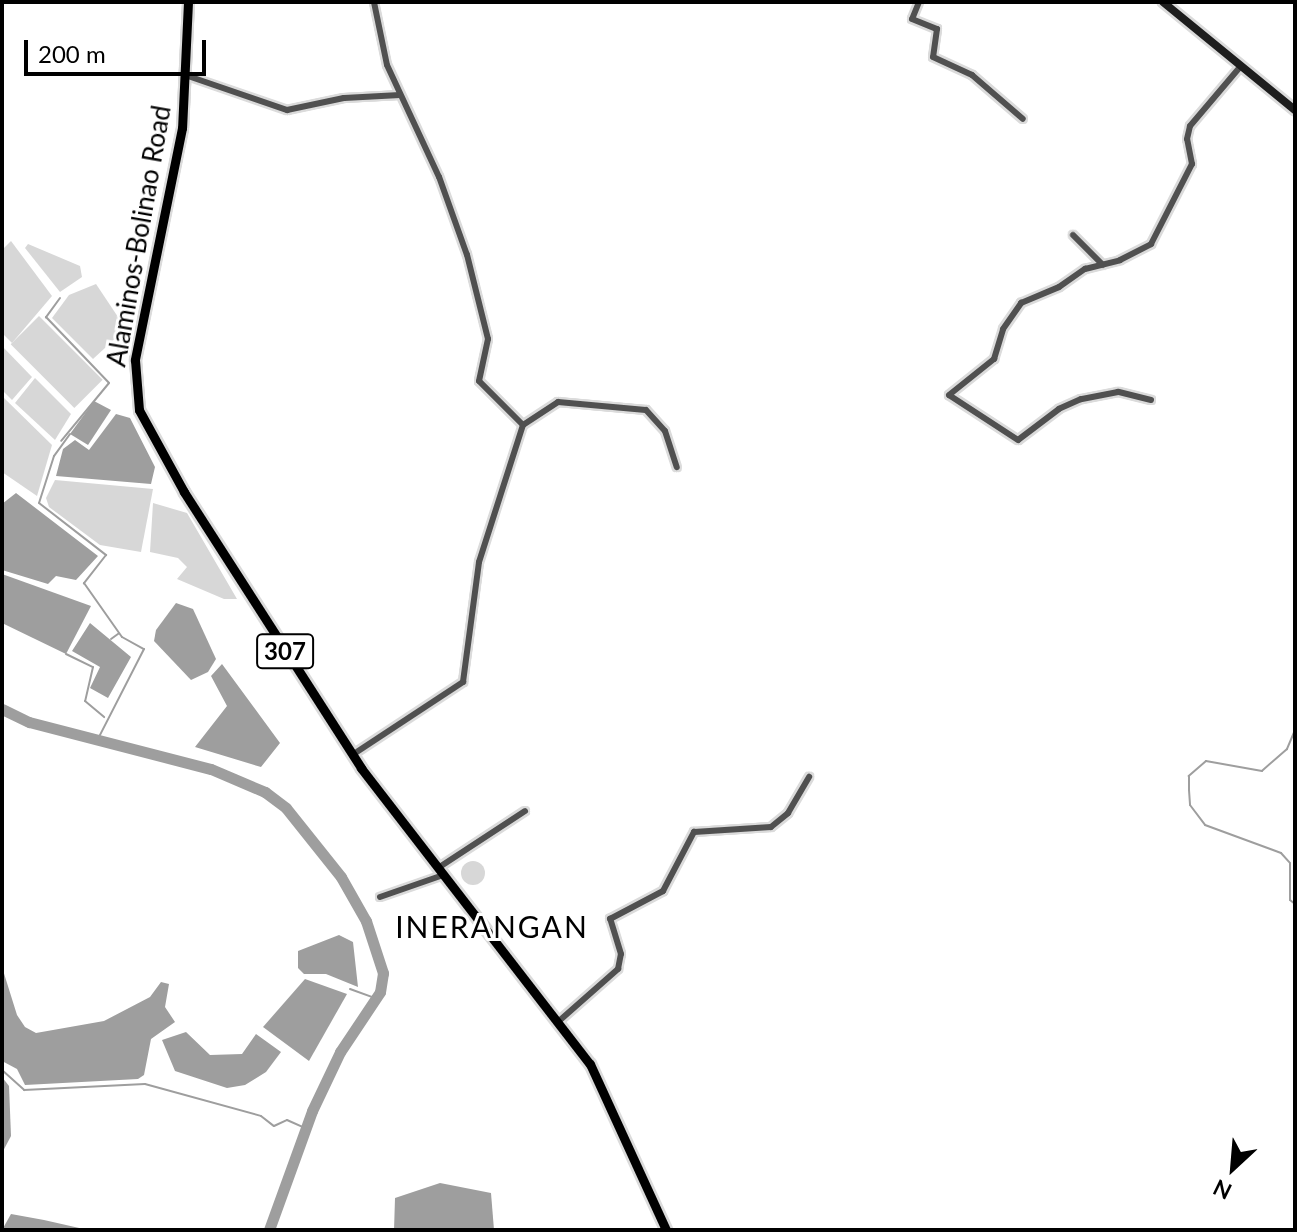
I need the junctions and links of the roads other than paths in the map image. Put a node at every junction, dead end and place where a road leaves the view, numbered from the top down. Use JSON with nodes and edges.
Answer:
{"nodes":[{"id":1,"x":188,"y":2,"type":"edge"},
{"id":2,"x":374,"y":2,"type":"edge"},
{"id":3,"x":919,"y":2,"type":"edge"},
{"id":4,"x":1163,"y":2,"type":"edge"},
{"id":5,"x":1240,"y":67,"type":"junction"},
{"id":6,"x":188,"y":76,"type":"junction"},
{"id":7,"x":400,"y":95,"type":"junction"},
{"id":8,"x":1295,"y":110,"type":"edge"},
{"id":9,"x":1023,"y":119,"type":"dead end"},
{"id":10,"x":1073,"y":235,"type":"dead end"},
{"id":11,"x":1103,"y":265,"type":"junction"},
{"id":12,"x":1151,"y":400,"type":"dead end"},
{"id":13,"x":523,"y":425,"type":"junction"},
{"id":14,"x":677,"y":467,"type":"dead end"},
{"id":15,"x":352,"y":755,"type":"junction"},
{"id":16,"x":809,"y":777,"type":"dead end"},
{"id":17,"x":525,"y":811,"type":"dead end"},
{"id":18,"x":441,"y":872,"type":"junction"},
{"id":19,"x":380,"y":897,"type":"dead end"},
{"id":20,"x":559,"y":1021,"type":"junction"},
{"id":21,"x":666,"y":1230,"type":"edge"}],
"edges":[{"from":1,"to":6,"type":"main road","name":"Alaminos-Bolinao Road","number":"307"},
{"from":2,"to":7,"type":"street"},
{"from":3,"to":9,"type":"street"},
{"from":4,"to":5,"type":"street"},
{"from":5,"to":8,"type":"street"},
{"from":5,"to":11,"type":"street"},
{"from":6,"to":7,"type":"street"},
{"from":6,"to":15,"type":"main road","name":"Alaminos-Bolinao Road","number":"307"},
{"from":7,"to":13,"type":"street"},
{"from":10,"to":11,"type":"street"},
{"from":11,"to":12,"type":"street"},
{"from":13,"to":14,"type":"street"},
{"from":13,"to":15,"type":"street"},
{"from":15,"to":18,"type":"main road","name":"Alaminos-Bolinao Road","number":"307"},
{"from":16,"to":20,"type":"street"},
{"from":17,"to":18,"type":"street"},
{"from":18,"to":19,"type":"street"},
{"from":18,"to":20,"type":"main road","name":"Alaminos-Bolinao Road","number":"307"},
{"from":20,"to":21,"type":"main road","name":"Alaminos-Bolinao Road","number":"307"}]}
